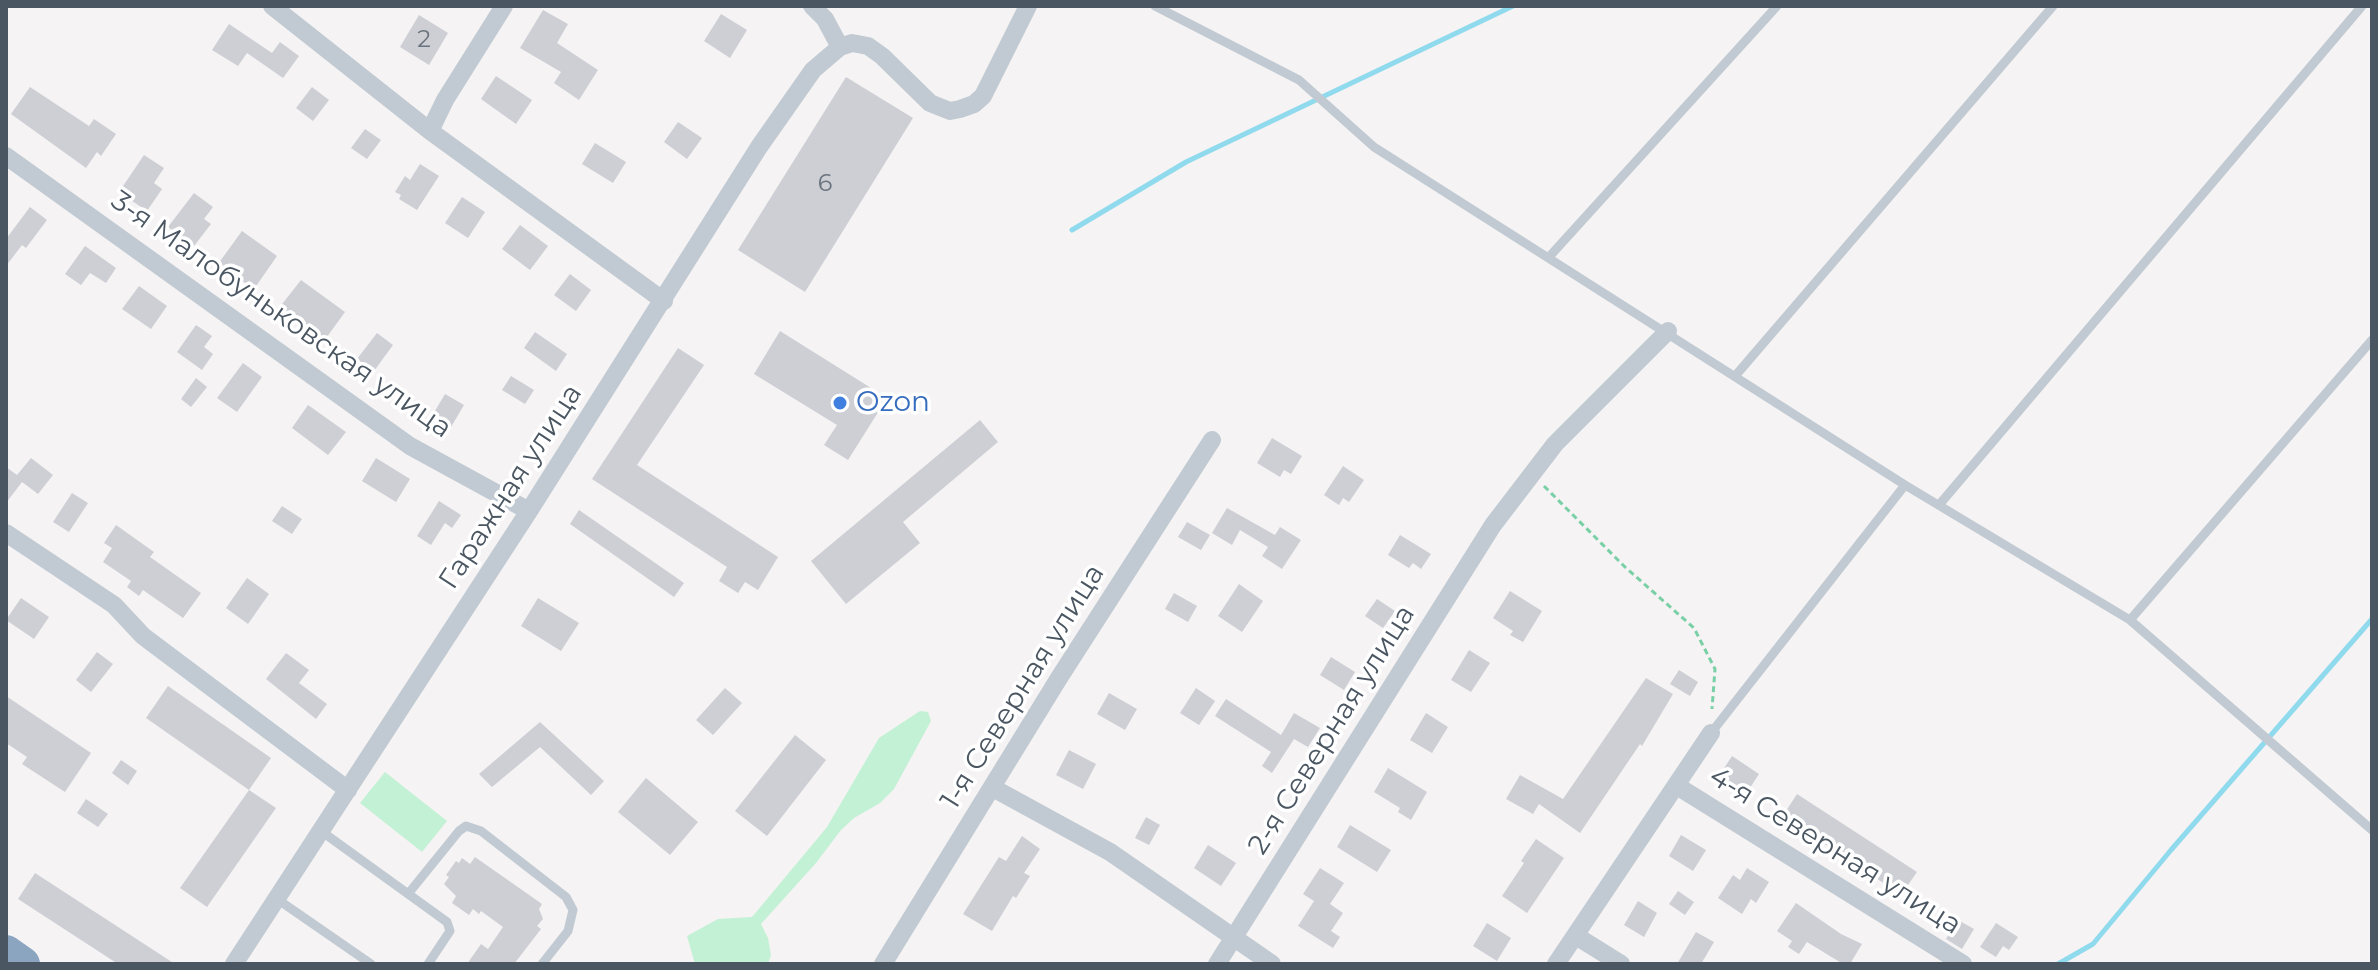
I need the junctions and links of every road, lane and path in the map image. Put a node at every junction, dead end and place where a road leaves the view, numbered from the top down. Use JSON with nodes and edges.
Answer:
{"nodes":[{"id":1,"x":272,"y":6,"type":"edge"},
{"id":2,"x":504,"y":6,"type":"edge"},
{"id":3,"x":812,"y":6,"type":"edge"},
{"id":4,"x":1028,"y":6,"type":"edge"},
{"id":5,"x":1155,"y":6,"type":"edge"},
{"id":6,"x":1777,"y":6,"type":"edge"},
{"id":7,"x":2053,"y":6,"type":"edge"},
{"id":8,"x":2362,"y":6,"type":"edge"},
{"id":9,"x":840,"y":47,"type":"junction"},
{"id":10,"x":430,"y":131,"type":"junction"},
{"id":11,"x":6,"y":156,"type":"edge"},
{"id":12,"x":1549,"y":257,"type":"junction"},
{"id":13,"x":664,"y":301,"type":"junction"},
{"id":14,"x":1668,"y":331,"type":"junction"},
{"id":15,"x":2372,"y":340,"type":"edge"},
{"id":16,"x":1736,"y":375,"type":"junction"},
{"id":17,"x":1212,"y":440,"type":"dead end"},
{"id":18,"x":1532,"y":473,"type":"junction"},
{"id":19,"x":1905,"y":485,"type":"junction"},
{"id":20,"x":1939,"y":505,"type":"junction"},
{"id":21,"x":529,"y":511,"type":"junction"},
{"id":22,"x":6,"y":533,"type":"edge"},
{"id":23,"x":2130,"y":620,"type":"junction"},
{"id":24,"x":1711,"y":733,"type":"junction"},
{"id":25,"x":1677,"y":786,"type":"junction"},
{"id":26,"x":993,"y":788,"type":"junction"},
{"id":27,"x":348,"y":790,"type":"junction"},
{"id":28,"x":2372,"y":830,"type":"edge"},
{"id":29,"x":321,"y":831,"type":"junction"},
{"id":30,"x":408,"y":894,"type":"junction"},
{"id":31,"x":277,"y":899,"type":"junction"},
{"id":32,"x":1576,"y":936,"type":"junction"},
{"id":33,"x":1234,"y":937,"type":"junction"},
{"id":34,"x":6,"y":952,"type":"edge"},
{"id":35,"x":23,"y":964,"type":"edge"},
{"id":36,"x":234,"y":964,"type":"edge"},
{"id":37,"x":371,"y":964,"type":"edge"},
{"id":38,"x":428,"y":964,"type":"edge"},
{"id":39,"x":542,"y":964,"type":"edge"},
{"id":40,"x":883,"y":964,"type":"edge"},
{"id":41,"x":1217,"y":964,"type":"edge"},
{"id":42,"x":1272,"y":964,"type":"edge"},
{"id":43,"x":1556,"y":964,"type":"edge"},
{"id":44,"x":1621,"y":964,"type":"edge"},
{"id":45,"x":1963,"y":964,"type":"edge"}],
"edges":[{"from":1,"to":10,"type":"street"},
{"from":2,"to":10,"type":"street"},
{"from":3,"to":9,"type":"street"},
{"from":4,"to":9,"type":"street"},
{"from":5,"to":12,"type":"lane"},
{"from":6,"to":12,"type":"lane"},
{"from":7,"to":16,"type":"lane"},
{"from":8,"to":20,"type":"lane"},
{"from":9,"to":13,"type":"street","name":"Гаражная улица"},
{"from":10,"to":13,"type":"street"},
{"from":11,"to":21,"type":"street","name":"3-я Малобуньковская улица"},
{"from":12,"to":14,"type":"lane"},
{"from":13,"to":21,"type":"street","name":"Гаражная улица"},
{"from":14,"to":16,"type":"lane"},
{"from":14,"to":18,"type":"street","name":"2-я Северная улица"},
{"from":15,"to":23,"type":"lane"},
{"from":16,"to":19,"type":"lane"},
{"from":17,"to":26,"type":"street","name":"1-я Северная улица"},
{"from":18,"to":24,"type":"path"},
{"from":18,"to":33,"type":"street","name":"2-я Северная улица"},
{"from":19,"to":20,"type":"lane"},
{"from":19,"to":24,"type":"lane"},
{"from":20,"to":23,"type":"lane"},
{"from":21,"to":27,"type":"street","name":"Гаражная улица"},
{"from":22,"to":27,"type":"street"},
{"from":23,"to":28,"type":"lane"},
{"from":24,"to":25,"type":"street"},
{"from":25,"to":32,"type":"street"},
{"from":25,"to":45,"type":"street","name":"4-я Северная улица"},
{"from":26,"to":33,"type":"street"},
{"from":26,"to":40,"type":"street","name":"1-я Северная улица"},
{"from":27,"to":29,"type":"street","name":"Гаражная улица"},
{"from":29,"to":30,"type":"lane"},
{"from":29,"to":31,"type":"street","name":"Гаражная улица"},
{"from":30,"to":38,"type":"lane"},
{"from":30,"to":39,"type":"lane"},
{"from":31,"to":36,"type":"street","name":"Гаражная улица"},
{"from":31,"to":37,"type":"lane"},
{"from":32,"to":43,"type":"street"},
{"from":32,"to":44,"type":"street"},
{"from":33,"to":41,"type":"street","name":"2-я Северная улица"},
{"from":33,"to":42,"type":"street"},
{"from":34,"to":35,"type":"highway"}]}
